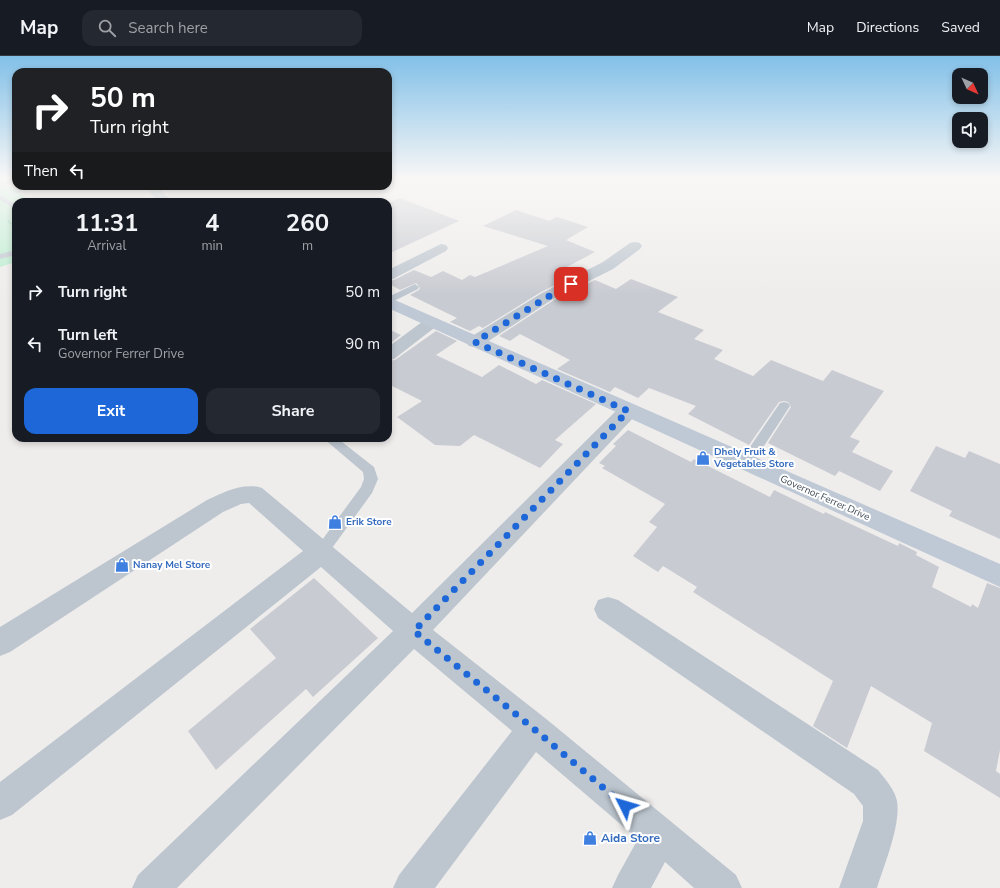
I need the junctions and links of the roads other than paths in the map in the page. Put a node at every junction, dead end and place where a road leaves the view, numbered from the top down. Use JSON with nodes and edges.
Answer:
{"nodes":[{"id":1,"x":635,"y":246,"type":"dead end"},
{"id":2,"x":441,"y":248,"type":"dead end"},
{"id":3,"x":12,"y":253,"type":"edge"},
{"id":4,"x":0,"y":257,"type":"edge"},
{"id":5,"x":392,"y":274,"type":"edge"},
{"id":6,"x":415,"y":287,"type":"dead end"},
{"id":7,"x":392,"y":299,"type":"edge"},
{"id":8,"x":392,"y":303,"type":"edge"},
{"id":9,"x":432,"y":322,"type":"junction"},
{"id":10,"x":475,"y":342,"type":"junction"},
{"id":11,"x":392,"y":352,"type":"edge"},
{"id":12,"x":784,"y":406,"type":"dead end"},
{"id":13,"x":628,"y":411,"type":"junction"},
{"id":14,"x":334,"y":442,"type":"edge"},
{"id":15,"x":746,"y":463,"type":"junction"},
{"id":16,"x":322,"y":551,"type":"junction"},
{"id":17,"x":1000,"y":576,"type":"edge"},
{"id":18,"x":608,"y":609,"type":"dead end"},
{"id":19,"x":414,"y":631,"type":"junction"},
{"id":20,"x":0,"y":643,"type":"edge"},
{"id":21,"x":534,"y":729,"type":"junction"},
{"id":22,"x":0,"y":803,"type":"edge"},
{"id":23,"x":660,"y":835,"type":"junction"},
{"id":24,"x":151,"y":888,"type":"edge"},
{"id":25,"x":412,"y":888,"type":"edge"},
{"id":26,"x":631,"y":888,"type":"edge"},
{"id":27,"x":723,"y":888,"type":"edge"},
{"id":28,"x":858,"y":888,"type":"edge"}],
"edges":[{"from":1,"to":10,"type":"street"},
{"from":2,"to":5,"type":"street"},
{"from":3,"to":4,"type":"lane"},
{"from":6,"to":7,"type":"lane"},
{"from":8,"to":9,"type":"main road","name":"Governor Ferrer Drive"},
{"from":9,"to":10,"type":"main road","name":"Governor Ferrer Drive"},
{"from":9,"to":11,"type":"street"},
{"from":10,"to":13,"type":"main road","name":"Governor Ferrer Drive"},
{"from":12,"to":15,"type":"lane"},
{"from":13,"to":15,"type":"main road","name":"Governor Ferrer Drive"},
{"from":13,"to":19,"type":"street"},
{"from":14,"to":16,"type":"lane"},
{"from":15,"to":17,"type":"main road","name":"Governor Ferrer Drive"},
{"from":16,"to":19,"type":"street"},
{"from":16,"to":20,"type":"street"},
{"from":16,"to":22,"type":"street"},
{"from":18,"to":28,"type":"street"},
{"from":19,"to":21,"type":"street"},
{"from":19,"to":24,"type":"street"},
{"from":21,"to":23,"type":"street"},
{"from":21,"to":25,"type":"street"},
{"from":23,"to":26,"type":"street"},
{"from":23,"to":27,"type":"street"}]}
